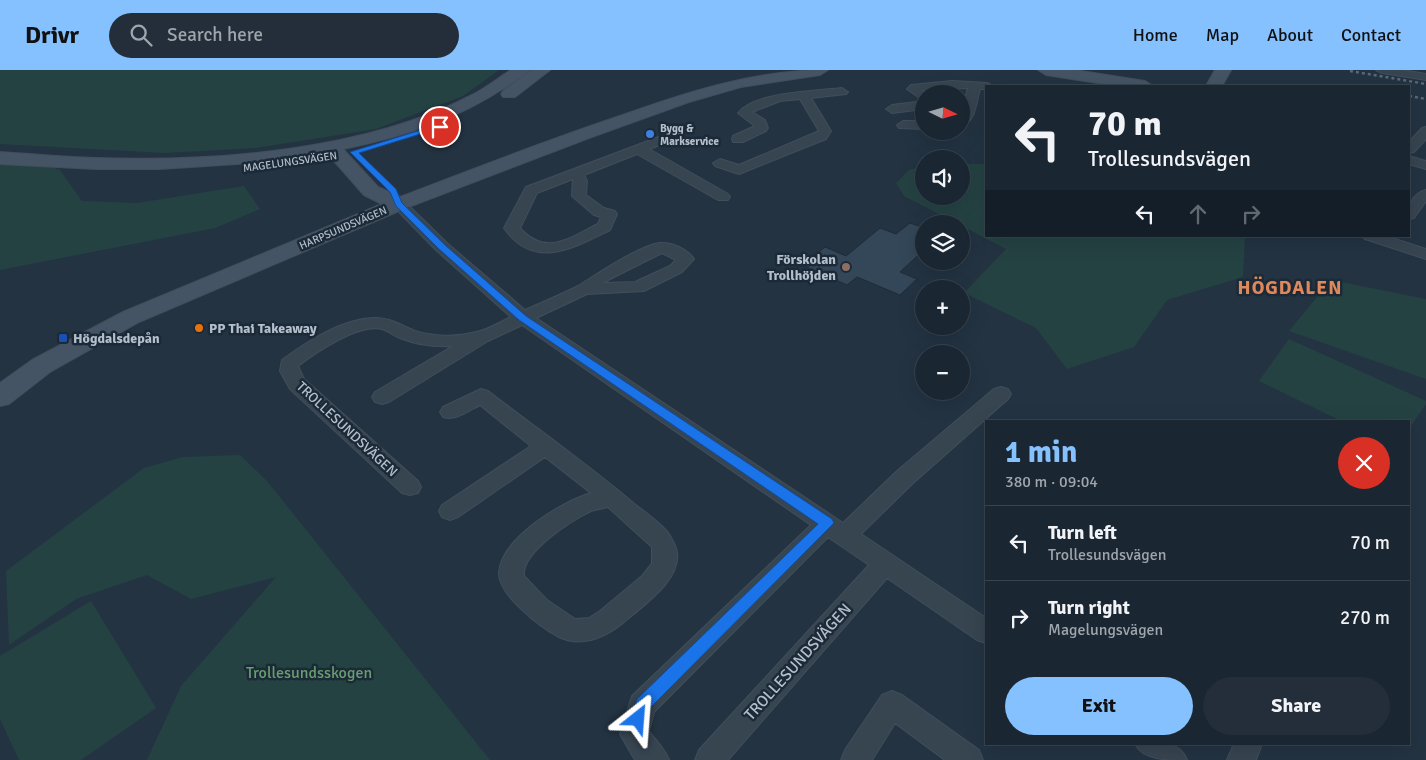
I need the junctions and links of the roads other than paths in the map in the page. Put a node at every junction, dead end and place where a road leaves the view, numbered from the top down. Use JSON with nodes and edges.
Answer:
{"nodes":[{"id":1,"x":521,"y":70,"type":"edge"},
{"id":2,"x":542,"y":70,"type":"edge"},
{"id":3,"x":820,"y":70,"type":"edge"},
{"id":4,"x":1046,"y":70,"type":"edge"},
{"id":5,"x":1223,"y":70,"type":"edge"},
{"id":6,"x":1382,"y":70,"type":"edge"},
{"id":7,"x":1426,"y":77,"type":"edge"},
{"id":8,"x":1139,"y":85,"type":"edge"},
{"id":9,"x":1215,"y":85,"type":"edge"},
{"id":10,"x":981,"y":86,"type":"edge"},
{"id":11,"x":842,"y":92,"type":"dead end"},
{"id":12,"x":804,"y":95,"type":"junction"},
{"id":13,"x":915,"y":105,"type":"edge"},
{"id":14,"x":892,"y":109,"type":"dead end"},
{"id":15,"x":970,"y":109,"type":"edge"},
{"id":16,"x":902,"y":125,"type":"dead end"},
{"id":17,"x":915,"y":125,"type":"edge"},
{"id":18,"x":1426,"y":131,"type":"edge"},
{"id":19,"x":672,"y":136,"type":"dead end"},
{"id":20,"x":738,"y":139,"type":"dead end"},
{"id":21,"x":1410,"y":148,"type":"edge"},
{"id":22,"x":342,"y":149,"type":"junction"},
{"id":23,"x":640,"y":150,"type":"junction"},
{"id":24,"x":0,"y":158,"type":"edge"},
{"id":25,"x":1410,"y":160,"type":"edge"},
{"id":26,"x":720,"y":163,"type":"dead end"},
{"id":27,"x":1426,"y":165,"type":"edge"},
{"id":28,"x":575,"y":173,"type":"junction"},
{"id":29,"x":378,"y":187,"type":"junction"},
{"id":30,"x":1410,"y":189,"type":"edge"},
{"id":31,"x":1426,"y":194,"type":"edge"},
{"id":32,"x":723,"y":198,"type":"dead end"},
{"id":33,"x":1410,"y":214,"type":"edge"},
{"id":34,"x":1376,"y":237,"type":"edge"},
{"id":35,"x":1393,"y":240,"type":"edge"},
{"id":36,"x":1426,"y":254,"type":"edge"},
{"id":37,"x":584,"y":289,"type":"junction"},
{"id":38,"x":523,"y":318,"type":"junction"},
{"id":39,"x":482,"y":337,"type":"junction"},
{"id":40,"x":1001,"y":394,"type":"dead end"},
{"id":41,"x":0,"y":397,"type":"edge"},
{"id":42,"x":382,"y":397,"type":"dead end"},
{"id":43,"x":450,"y":412,"type":"dead end"},
{"id":44,"x":546,"y":446,"type":"junction"},
{"id":45,"x":410,"y":487,"type":"dead end"},
{"id":46,"x":612,"y":498,"type":"junction"},
{"id":47,"x":450,"y":511,"type":"dead end"},
{"id":48,"x":836,"y":529,"type":"junction"},
{"id":49,"x":886,"y":563,"type":"junction"},
{"id":50,"x":985,"y":631,"type":"edge"},
{"id":51,"x":1151,"y":745,"type":"edge"},
{"id":52,"x":1248,"y":745,"type":"edge"},
{"id":53,"x":655,"y":760,"type":"edge"},
{"id":54,"x":709,"y":760,"type":"edge"},
{"id":55,"x":855,"y":760,"type":"edge"},
{"id":56,"x":969,"y":760,"type":"edge"},
{"id":57,"x":1173,"y":760,"type":"edge"},
{"id":58,"x":1241,"y":760,"type":"edge"}],
"edges":[{"from":1,"to":22,"type":"street","name":"MAGELUNGSVÄGEN"},
{"from":2,"to":22,"type":"street","name":"MAGELUNGSVÄGEN"},
{"from":3,"to":29,"type":"street","name":"HARPSUNDSVÄGEN"},
{"from":4,"to":8,"type":"street"},
{"from":5,"to":9,"type":"street"},
{"from":6,"to":7,"type":"street"},
{"from":10,"to":15,"type":"street"},
{"from":11,"to":12,"type":"street"},
{"from":12,"to":20,"type":"street"},
{"from":12,"to":26,"type":"street"},
{"from":13,"to":14,"type":"street"},
{"from":16,"to":17,"type":"street"},
{"from":18,"to":21,"type":"street"},
{"from":19,"to":23,"type":"street"},
{"from":22,"to":24,"type":"street","name":"MAGELUNGSVÄGEN"},
{"from":22,"to":29,"type":"street"},
{"from":23,"to":28,"type":"street"},
{"from":23,"to":32,"type":"street"},
{"from":25,"to":27,"type":"street"},
{"from":28,"to":28,"type":"street"},
{"from":29,"to":38,"type":"street"},
{"from":29,"to":41,"type":"street","name":"HARPSUNDSVÄGEN"},
{"from":30,"to":31,"type":"street"},
{"from":31,"to":33,"type":"street"},
{"from":34,"to":35,"type":"street"},
{"from":35,"to":36,"type":"street"},
{"from":37,"to":37,"type":"street","name":"TROLLESUNDSVÄGEN"},
{"from":37,"to":38,"type":"street","name":"TROLLESUNDSVÄGEN"},
{"from":38,"to":39,"type":"street","name":"TROLLESUNDSVÄGEN"},
{"from":38,"to":48,"type":"street"},
{"from":39,"to":42,"type":"street","name":"TROLLESUNDSVÄGEN"},
{"from":39,"to":45,"type":"street","name":"TROLLESUNDSVÄGEN"},
{"from":40,"to":48,"type":"street"},
{"from":43,"to":44,"type":"street"},
{"from":44,"to":46,"type":"street"},
{"from":44,"to":47,"type":"street"},
{"from":46,"to":46,"type":"street"},
{"from":48,"to":49,"type":"street"},
{"from":48,"to":53,"type":"street"},
{"from":49,"to":50,"type":"street"},
{"from":49,"to":54,"type":"street","name":"TROLLESUNDSVÄGEN"},
{"from":51,"to":57,"type":"street"},
{"from":52,"to":58,"type":"street"},
{"from":55,"to":56,"type":"street"}]}
